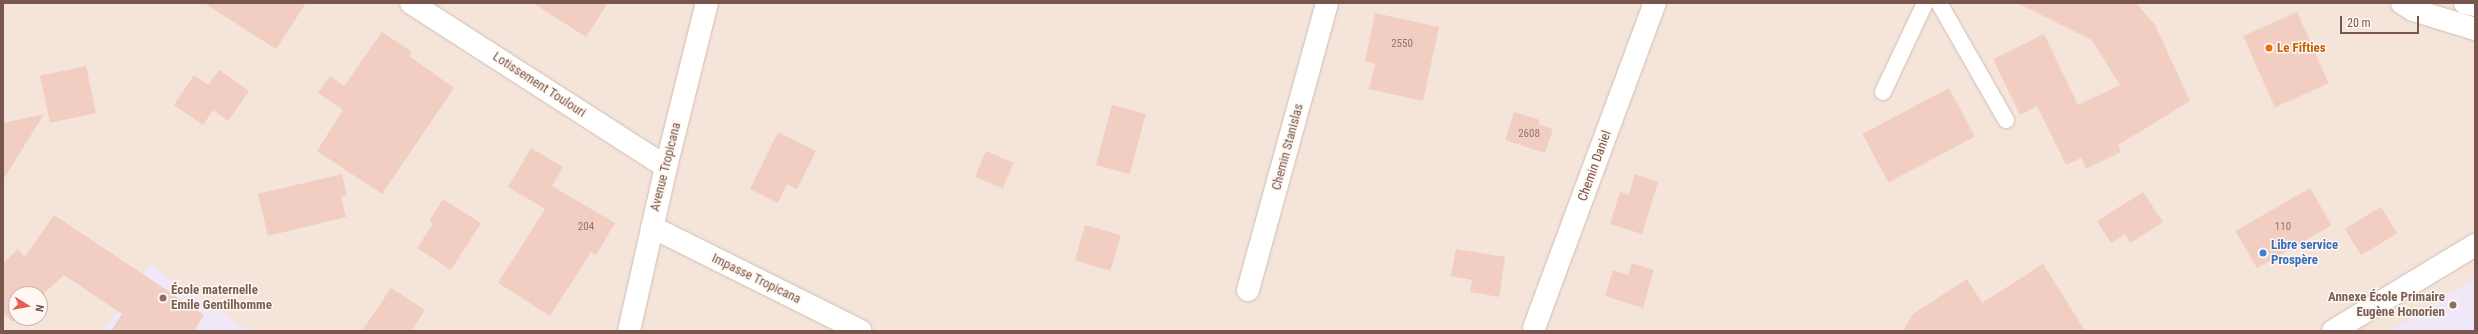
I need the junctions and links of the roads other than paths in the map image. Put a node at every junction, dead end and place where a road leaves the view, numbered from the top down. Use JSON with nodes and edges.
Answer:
{"nodes":[{"id":1,"x":411,"y":3,"type":"edge"},
{"id":2,"x":707,"y":3,"type":"edge"},
{"id":3,"x":1327,"y":3,"type":"edge"},
{"id":4,"x":1655,"y":3,"type":"edge"},
{"id":5,"x":1925,"y":3,"type":"edge"},
{"id":6,"x":1939,"y":3,"type":"edge"},
{"id":7,"x":2402,"y":3,"type":"edge"},
{"id":8,"x":2465,"y":3,"type":"edge"},
{"id":9,"x":2475,"y":5,"type":"edge"},
{"id":10,"x":2475,"y":29,"type":"edge"},
{"id":11,"x":1883,"y":92,"type":"dead end"},
{"id":12,"x":2006,"y":120,"type":"dead end"},
{"id":13,"x":666,"y":167,"type":"junction"},
{"id":14,"x":652,"y":227,"type":"junction"},
{"id":15,"x":2475,"y":245,"type":"edge"},
{"id":16,"x":1248,"y":290,"type":"dead end"},
{"id":17,"x":1534,"y":328,"type":"dead end"},
{"id":18,"x":629,"y":331,"type":"edge"},
{"id":19,"x":861,"y":331,"type":"edge"},
{"id":20,"x":2333,"y":331,"type":"edge"}],
"edges":[{"from":1,"to":13,"type":"street","name":"Lotissement Toulouri"},
{"from":2,"to":13,"type":"street","name":"Avenue Tropicana"},
{"from":3,"to":16,"type":"street","name":"Chemin Stanislas"},
{"from":4,"to":17,"type":"street","name":"Chemin Daniel"},
{"from":5,"to":11,"type":"lane"},
{"from":6,"to":12,"type":"lane"},
{"from":7,"to":10,"type":"street"},
{"from":8,"to":9,"type":"street"},
{"from":13,"to":14,"type":"street","name":"Avenue Tropicana"},
{"from":14,"to":18,"type":"street","name":"Avenue Tropicana"},
{"from":14,"to":19,"type":"street","name":"Impasse Tropicana"},
{"from":15,"to":20,"type":"street"}]}
